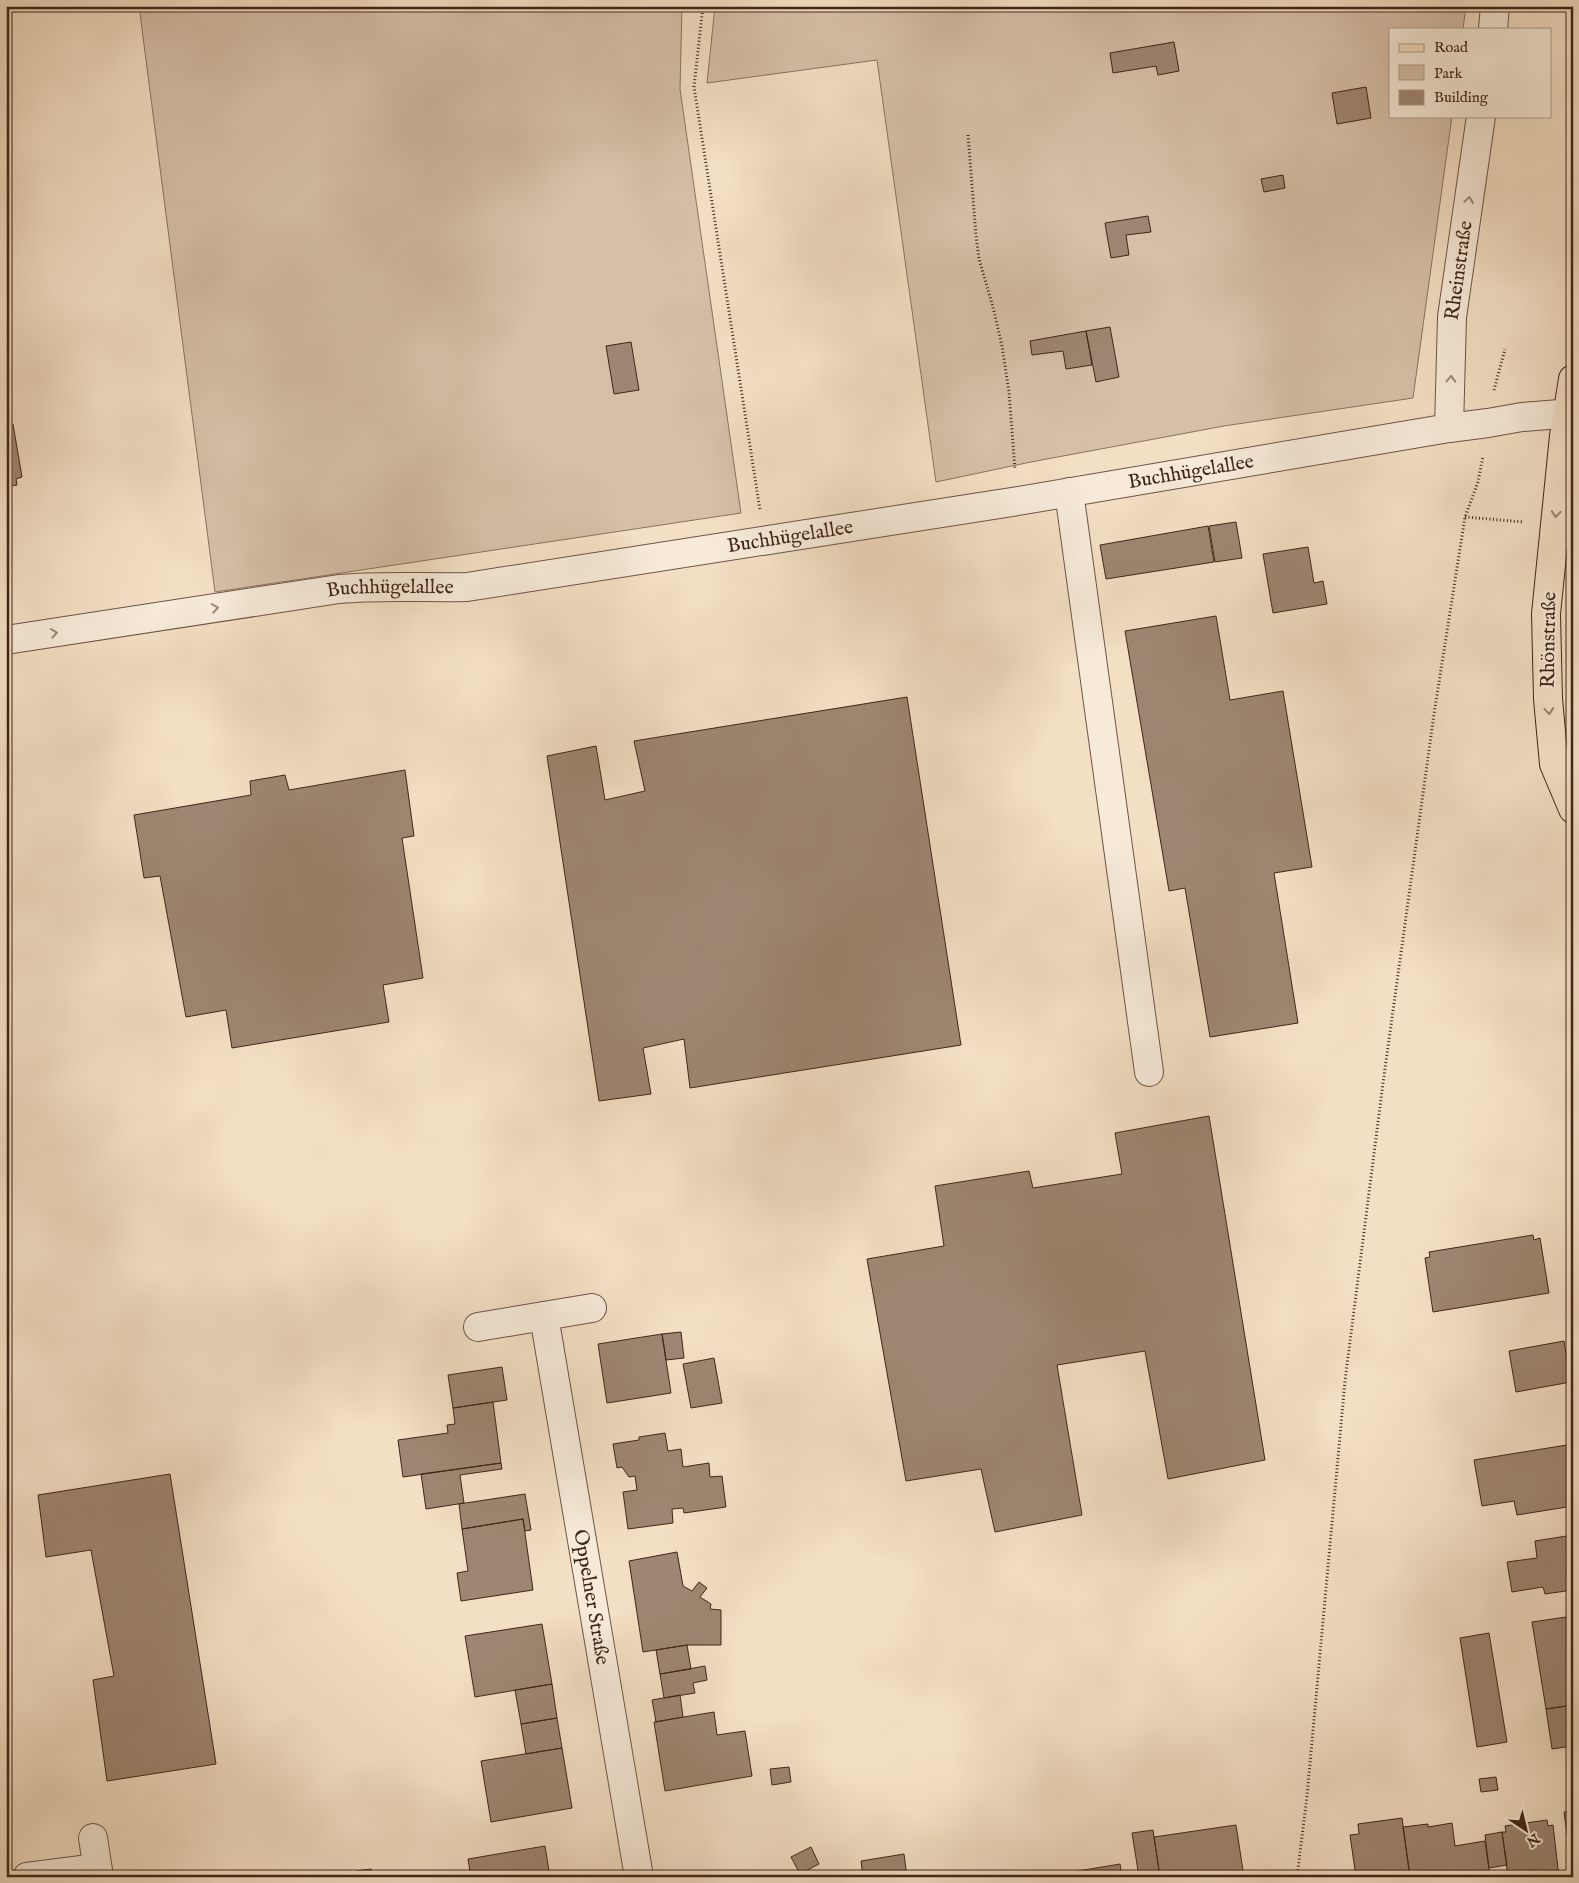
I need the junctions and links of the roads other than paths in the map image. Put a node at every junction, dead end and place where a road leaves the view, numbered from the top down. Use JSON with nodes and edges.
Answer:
{"nodes":[{"id":1,"x":1495,"y":6,"type":"edge"},
{"id":2,"x":1493,"y":28,"type":"edge"},
{"id":3,"x":1481,"y":118,"type":"edge"},
{"id":4,"x":1573,"y":379,"type":"edge"},
{"id":5,"x":1570,"y":413,"type":"edge"},
{"id":6,"x":1449,"y":428,"type":"junction"},
{"id":7,"x":1069,"y":492,"type":"junction"},
{"id":8,"x":6,"y":640,"type":"edge"},
{"id":9,"x":1573,"y":809,"type":"edge"},
{"id":10,"x":1149,"y":1072,"type":"dead end"},
{"id":11,"x":592,"y":1308,"type":"dead end"},
{"id":12,"x":544,"y":1316,"type":"junction"},
{"id":13,"x":478,"y":1327,"type":"dead end"},
{"id":14,"x":92,"y":1838,"type":"dead end"},
{"id":15,"x":98,"y":1872,"type":"edge"},
{"id":16,"x":27,"y":1877,"type":"edge"},
{"id":17,"x":639,"y":1877,"type":"edge"}],
"edges":[{"from":1,"to":2,"type":"street"},
{"from":6,"to":3,"type":"street","name":"Rheinstraße","one_way":true},
{"from":4,"to":5,"type":"main road","name":"Rhönstraße"},
{"from":5,"to":6,"type":"street","name":"Buchhügelallee"},
{"from":5,"to":9,"type":"main road","name":"Rhönstraße","one_way":true},
{"from":6,"to":7,"type":"street","name":"Buchhügelallee"},
{"from":8,"to":7,"type":"street","name":"Buchhügelallee","one_way":true},
{"from":7,"to":10,"type":"street"},
{"from":11,"to":12,"type":"street"},
{"from":12,"to":13,"type":"street"},
{"from":12,"to":17,"type":"street","name":"Oppelner Straße"},
{"from":14,"to":15,"type":"street"},
{"from":15,"to":16,"type":"street"}]}
